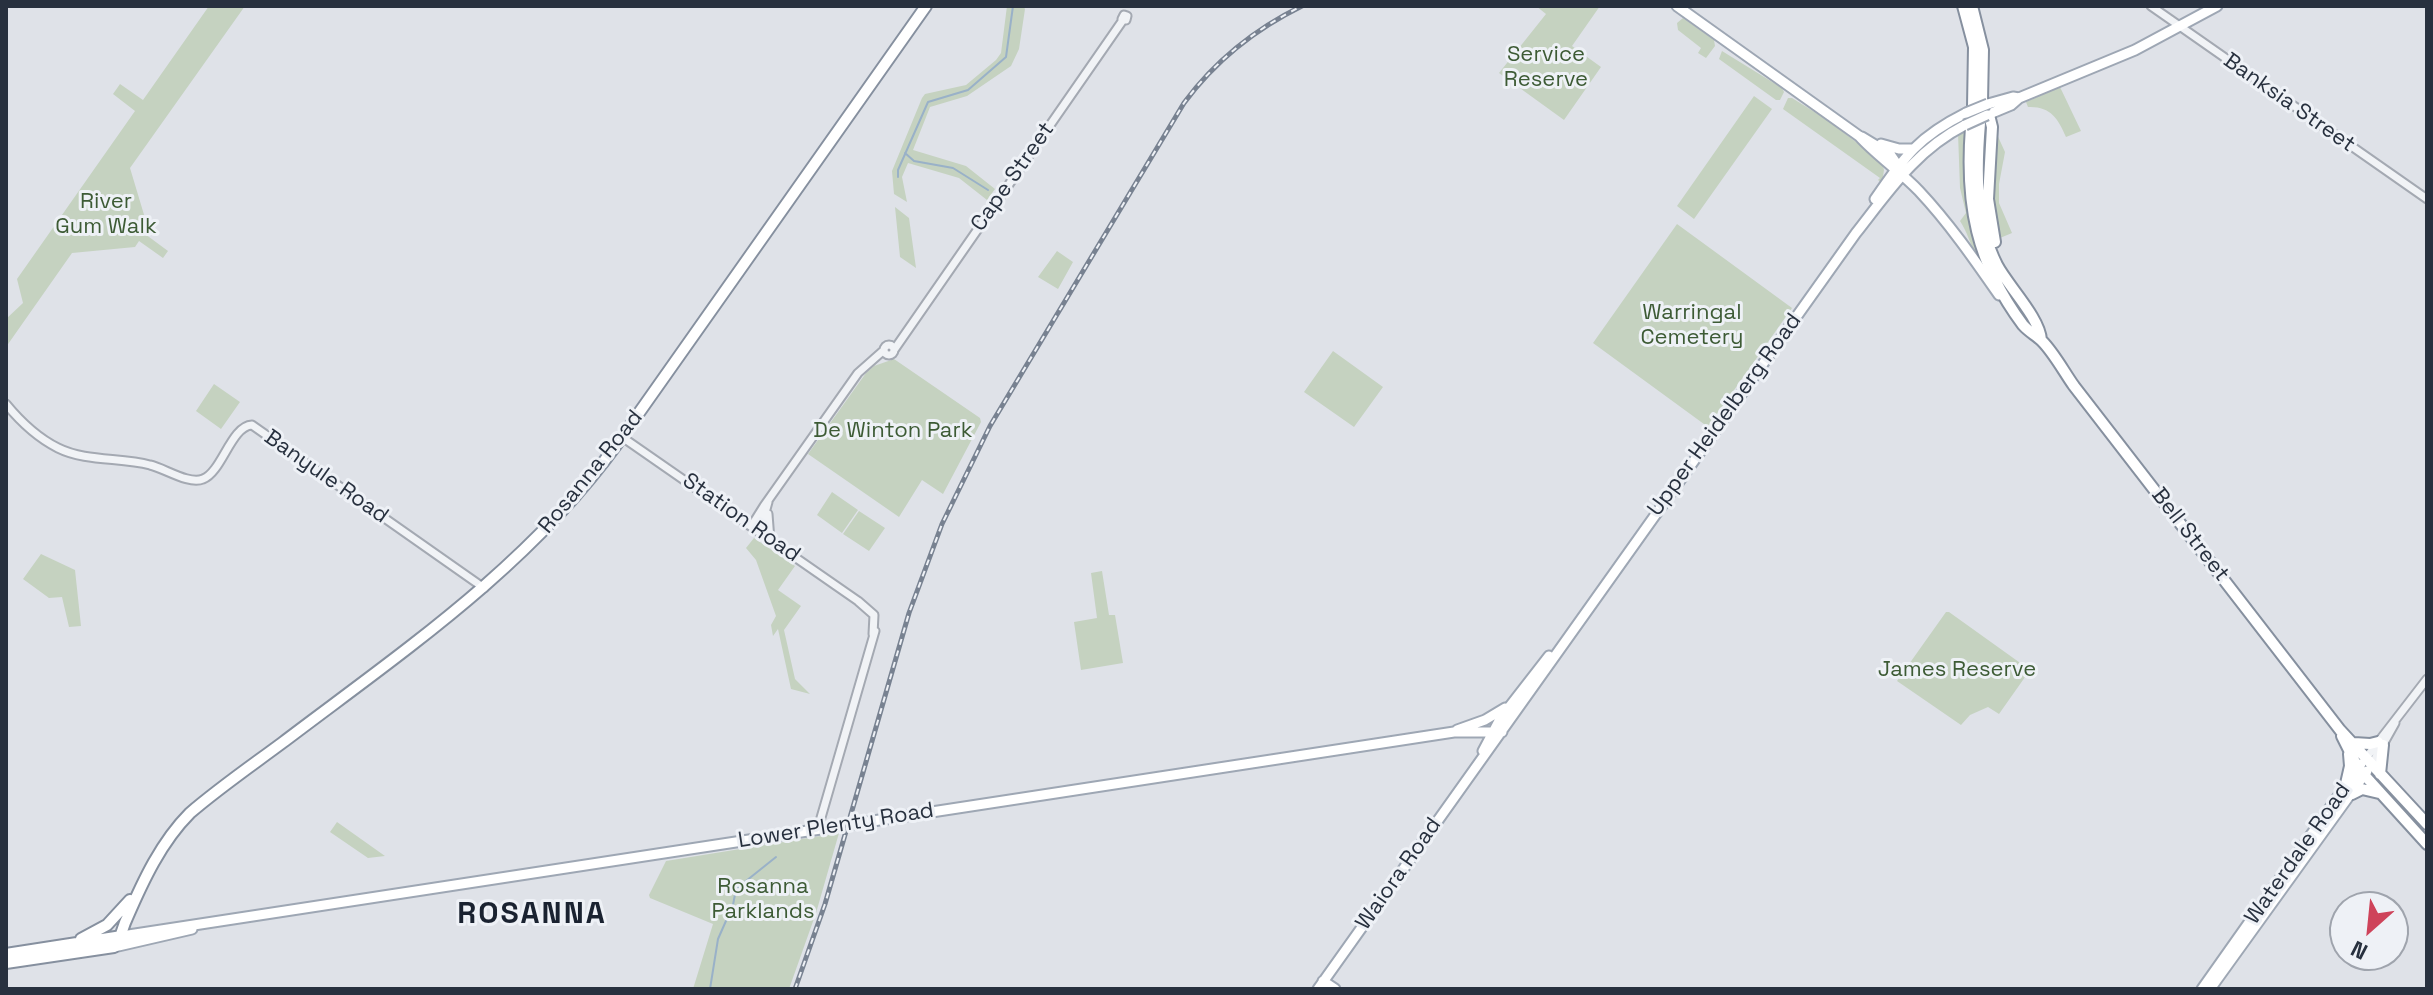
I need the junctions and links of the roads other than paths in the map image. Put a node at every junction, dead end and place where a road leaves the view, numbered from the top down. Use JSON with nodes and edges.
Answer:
{"nodes":[{"id":1,"x":926,"y":6,"type":"edge"},
{"id":2,"x":1133,"y":6,"type":"edge"},
{"id":3,"x":1677,"y":6,"type":"edge"},
{"id":4,"x":1963,"y":6,"type":"edge"},
{"id":5,"x":1972,"y":6,"type":"edge"},
{"id":6,"x":2151,"y":6,"type":"edge"},
{"id":7,"x":2217,"y":6,"type":"edge"},
{"id":8,"x":2179,"y":26,"type":"junction"},
{"id":9,"x":1979,"y":114,"type":"junction"},
{"id":10,"x":1859,"y":136,"type":"junction"},
{"id":11,"x":1870,"y":141,"type":"junction"},
{"id":12,"x":1912,"y":149,"type":"junction"},
{"id":13,"x":1885,"y":161,"type":"junction"},
{"id":14,"x":1899,"y":170,"type":"junction"},
{"id":15,"x":1889,"y":184,"type":"junction"},
{"id":16,"x":1915,"y":187,"type":"junction"},
{"id":17,"x":2427,"y":199,"type":"edge"},
{"id":18,"x":2012,"y":309,"type":"junction"},
{"id":19,"x":2041,"y":340,"type":"junction"},
{"id":20,"x":6,"y":404,"type":"edge"},
{"id":21,"x":622,"y":437,"type":"junction"},
{"id":22,"x":768,"y":504,"type":"junction"},
{"id":23,"x":753,"y":528,"type":"junction"},
{"id":24,"x":770,"y":540,"type":"junction"},
{"id":25,"x":484,"y":588,"type":"junction"},
{"id":26,"x":1595,"y":598,"type":"junction"},
{"id":27,"x":2427,"y":679,"type":"edge"},
{"id":28,"x":1511,"y":704,"type":"junction"},
{"id":29,"x":1478,"y":727,"type":"junction"},
{"id":30,"x":1500,"y":729,"type":"junction"},
{"id":31,"x":2380,"y":744,"type":"junction"},
{"id":32,"x":1485,"y":746,"type":"junction"},
{"id":33,"x":2351,"y":748,"type":"junction"},
{"id":34,"x":1480,"y":758,"type":"junction"},
{"id":35,"x":2369,"y":761,"type":"junction"},
{"id":36,"x":2362,"y":772,"type":"junction"},
{"id":37,"x":2380,"y":774,"type":"junction"},
{"id":38,"x":2348,"y":791,"type":"junction"},
{"id":39,"x":2381,"y":794,"type":"junction"},
{"id":40,"x":2427,"y":824,"type":"edge"},
{"id":41,"x":818,"y":828,"type":"junction"},
{"id":42,"x":2427,"y":844,"type":"edge"},
{"id":43,"x":139,"y":891,"type":"junction"},
{"id":44,"x":112,"y":921,"type":"junction"},
{"id":45,"x":2243,"y":939,"type":"junction"},
{"id":46,"x":89,"y":942,"type":"junction"},
{"id":47,"x":115,"y":942,"type":"junction"},
{"id":48,"x":64,"y":946,"type":"junction"},
{"id":49,"x":98,"y":951,"type":"junction"},
{"id":50,"x":6,"y":954,"type":"edge"},
{"id":51,"x":6,"y":963,"type":"edge"},
{"id":52,"x":1320,"y":985,"type":"edge"},
{"id":53,"x":1335,"y":989,"type":"edge"},
{"id":54,"x":2202,"y":989,"type":"edge"},
{"id":55,"x":2210,"y":989,"type":"edge"}],
"edges":[{"from":1,"to":21,"type":"highway","name":"Rosanna Road"},
{"from":2,"to":22,"type":"street","name":"Cape Street"},
{"from":3,"to":10,"type":"main road"},
{"from":4,"to":9,"type":"highway"},
{"from":5,"to":9,"type":"highway"},
{"from":6,"to":8,"type":"street","name":"Banksia Street"},
{"from":7,"to":8,"type":"main road","name":"Upper Heidelberg Road"},
{"from":8,"to":9,"type":"main road","name":"Upper Heidelberg Road"},
{"from":8,"to":17,"type":"street","name":"Banksia Street"},
{"from":9,"to":12,"type":"main road","name":"Upper Heidelberg Road"},
{"from":9,"to":14,"type":"main road","name":"Upper Heidelberg Road"},
{"from":9,"to":18,"type":"highway"},
{"from":9,"to":19,"type":"highway","name":"Bell Street"},
{"from":10,"to":11,"type":"main road"},
{"from":10,"to":13,"type":"main road"},
{"from":11,"to":12,"type":"main road"},
{"from":11,"to":14,"type":"main road"},
{"from":12,"to":14,"type":"main road","name":"Upper Heidelberg Road"},
{"from":13,"to":14,"type":"main road"},
{"from":13,"to":15,"type":"main road"},
{"from":14,"to":15,"type":"main road","name":"Upper Heidelberg Road"},
{"from":14,"to":16,"type":"main road","name":"Bell Street"},
{"from":15,"to":16,"type":"main road"},
{"from":15,"to":26,"type":"main road","name":"Upper Heidelberg Road"},
{"from":16,"to":18,"type":"main road","name":"Bell Street"},
{"from":18,"to":19,"type":"highway","name":"Bell Street"},
{"from":19,"to":33,"type":"highway","name":"Bell Street"},
{"from":20,"to":25,"type":"street","name":"Banyule Road"},
{"from":21,"to":23,"type":"street","name":"Station Road"},
{"from":21,"to":25,"type":"highway","name":"Rosanna Road"},
{"from":22,"to":23,"type":"street","name":"Cape Street"},
{"from":22,"to":24,"type":"street"},
{"from":23,"to":24,"type":"street","name":"Station Road"},
{"from":24,"to":41,"type":"street","name":"Station Road"},
{"from":25,"to":43,"type":"highway","name":"Rosanna Road"},
{"from":26,"to":28,"type":"main road","name":"Upper Heidelberg Road"},
{"from":26,"to":30,"type":"main road","name":"Upper Heidelberg Road"},
{"from":27,"to":31,"type":"street","name":"Waterdale Road"},
{"from":28,"to":29,"type":"main road","name":"Lower Plenty Road"},
{"from":28,"to":30,"type":"main road","name":"Upper Heidelberg Road"},
{"from":29,"to":30,"type":"main road"},
{"from":29,"to":32,"type":"main road"},
{"from":29,"to":41,"type":"main road","name":"Lower Plenty Road"},
{"from":30,"to":32,"type":"main road","name":"Waiora Road"},
{"from":30,"to":34,"type":"main road","name":"Waiora Road"},
{"from":31,"to":33,"type":"highway"},
{"from":31,"to":35,"type":"street","name":"Waterdale Road"},
{"from":31,"to":37,"type":"highway"},
{"from":32,"to":34,"type":"main road","name":"Waiora Road"},
{"from":33,"to":35,"type":"highway","name":"Bell Street"},
{"from":33,"to":36,"type":"highway","name":"Bell Street"},
{"from":33,"to":38,"type":"highway"},
{"from":34,"to":52,"type":"main road","name":"Waiora Road"},
{"from":35,"to":36,"type":"main road","name":"Waterdale Road"},
{"from":35,"to":37,"type":"highway","name":"Bell Street"},
{"from":36,"to":38,"type":"main road","name":"Waterdale Road"},
{"from":36,"to":39,"type":"highway","name":"Bell Street"},
{"from":37,"to":40,"type":"highway","name":"Bell Street"},
{"from":38,"to":39,"type":"highway"},
{"from":38,"to":45,"type":"main road","name":"Waterdale Road"},
{"from":39,"to":42,"type":"highway","name":"Bell Street"},
{"from":41,"to":47,"type":"main road","name":"Lower Plenty Road"},
{"from":43,"to":44,"type":"highway","name":"Rosanna Road"},
{"from":43,"to":47,"type":"highway","name":"Rosanna Road"},
{"from":44,"to":47,"type":"highway"},
{"from":44,"to":48,"type":"highway","name":"Rosanna Road"},
{"from":45,"to":54,"type":"main road","name":"Waterdale Road"},
{"from":45,"to":55,"type":"main road","name":"Waterdale Road"},
{"from":46,"to":47,"type":"highway","name":"Lower Plenty Road"},
{"from":46,"to":48,"type":"highway","name":"Lower Plenty Road"},
{"from":46,"to":49,"type":"highway"},
{"from":47,"to":49,"type":"highway","name":"Lower Plenty Road"},
{"from":48,"to":50,"type":"highway","name":"Lower Plenty Road"},
{"from":49,"to":51,"type":"highway","name":"Lower Plenty Road"},
{"from":52,"to":53,"type":"main road"}]}
